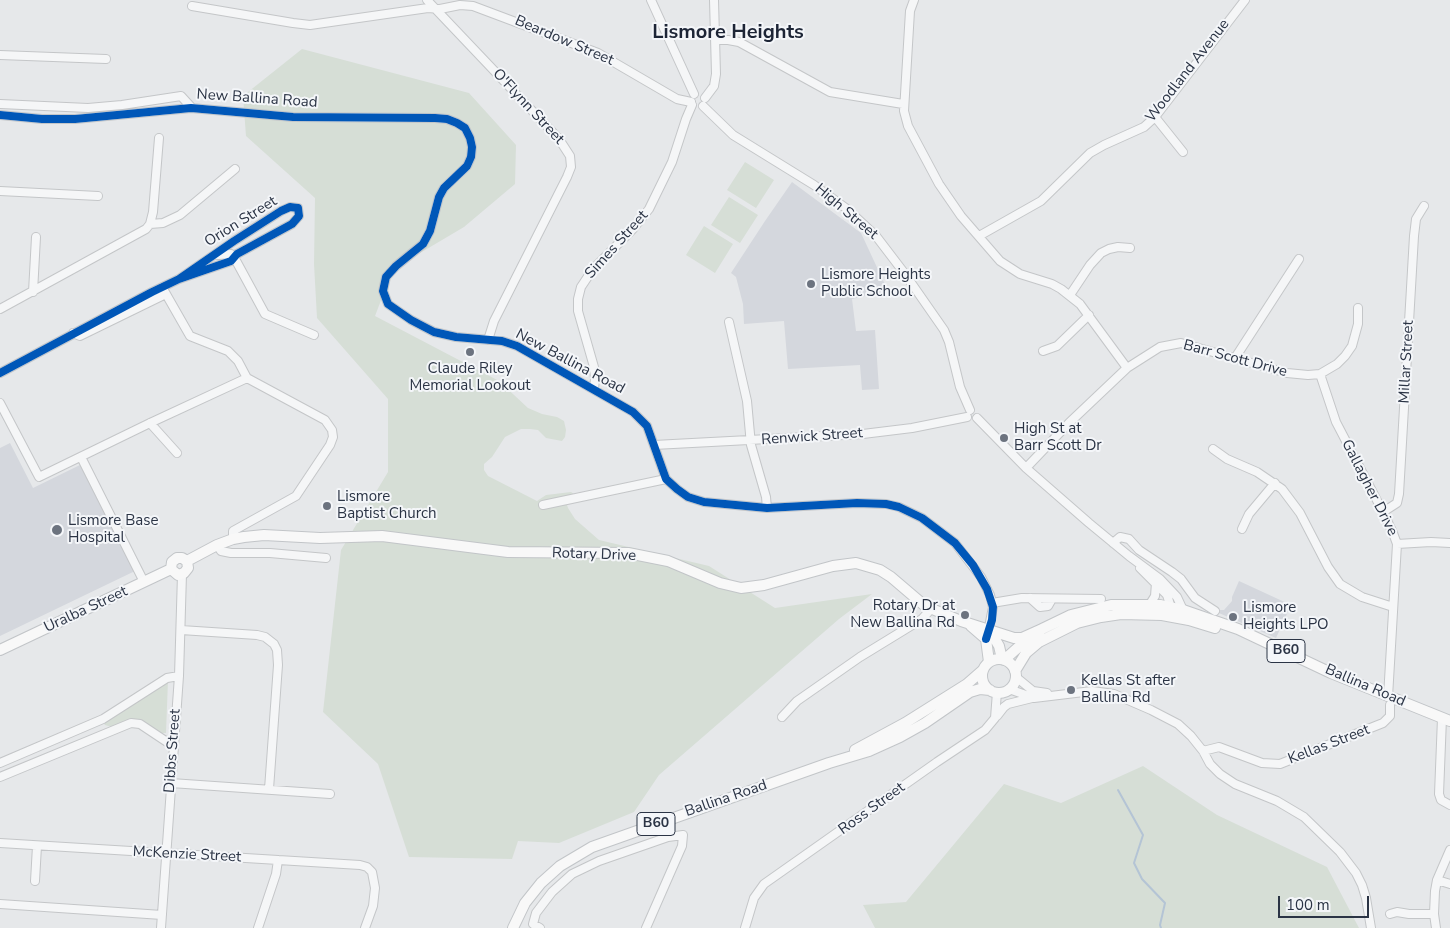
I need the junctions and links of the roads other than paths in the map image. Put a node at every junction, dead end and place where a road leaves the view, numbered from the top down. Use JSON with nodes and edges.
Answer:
{"nodes":[{"id":1,"x":427,"y":0,"type":"edge"},
{"id":2,"x":651,"y":0,"type":"edge"},
{"id":3,"x":714,"y":0,"type":"edge"},
{"id":4,"x":914,"y":0,"type":"edge"},
{"id":5,"x":1244,"y":0,"type":"edge"},
{"id":6,"x":192,"y":6,"type":"dead end"},
{"id":7,"x":435,"y":8,"type":"junction"},
{"id":8,"x":716,"y":40,"type":"junction"},
{"id":9,"x":0,"y":55,"type":"edge"},
{"id":10,"x":106,"y":59,"type":"dead end"},
{"id":11,"x":694,"y":94,"type":"junction"},
{"id":12,"x":704,"y":102,"type":"junction"},
{"id":13,"x":0,"y":104,"type":"edge"},
{"id":14,"x":691,"y":104,"type":"junction"},
{"id":15,"x":903,"y":104,"type":"junction"},
{"id":16,"x":192,"y":108,"type":"junction"},
{"id":17,"x":0,"y":115,"type":"edge"},
{"id":18,"x":1155,"y":117,"type":"junction"},
{"id":19,"x":159,"y":138,"type":"dead end"},
{"id":20,"x":1183,"y":152,"type":"dead end"},
{"id":21,"x":236,"y":169,"type":"dead end"},
{"id":22,"x":0,"y":191,"type":"edge"},
{"id":23,"x":98,"y":196,"type":"dead end"},
{"id":24,"x":1424,"y":206,"type":"dead end"},
{"id":25,"x":150,"y":224,"type":"junction"},
{"id":26,"x":979,"y":236,"type":"junction"},
{"id":27,"x":36,"y":237,"type":"dead end"},
{"id":28,"x":1130,"y":248,"type":"dead end"},
{"id":29,"x":213,"y":256,"type":"junction"},
{"id":30,"x":234,"y":257,"type":"junction"},
{"id":31,"x":1299,"y":259,"type":"dead end"},
{"id":32,"x":179,"y":279,"type":"junction"},
{"id":33,"x":164,"y":291,"type":"junction"},
{"id":34,"x":33,"y":292,"type":"junction"},
{"id":35,"x":1070,"y":294,"type":"junction"},
{"id":36,"x":1358,"y":308,"type":"dead end"},
{"id":37,"x":0,"y":309,"type":"edge"},
{"id":38,"x":1089,"y":315,"type":"junction"},
{"id":39,"x":729,"y":322,"type":"dead end"},
{"id":40,"x":314,"y":335,"type":"dead end"},
{"id":41,"x":488,"y":340,"type":"junction"},
{"id":42,"x":1043,"y":351,"type":"dead end"},
{"id":43,"x":1235,"y":358,"type":"junction"},
{"id":44,"x":1127,"y":368,"type":"junction"},
{"id":45,"x":0,"y":373,"type":"edge"},
{"id":46,"x":1320,"y":374,"type":"junction"},
{"id":47,"x":247,"y":378,"type":"junction"},
{"id":48,"x":594,"y":389,"type":"junction"},
{"id":49,"x":0,"y":403,"type":"edge"},
{"id":50,"x":969,"y":413,"type":"junction"},
{"id":51,"x":150,"y":423,"type":"junction"},
{"id":52,"x":750,"y":441,"type":"junction"},
{"id":53,"x":654,"y":445,"type":"junction"},
{"id":54,"x":1213,"y":449,"type":"dead end"},
{"id":55,"x":177,"y":453,"type":"dead end"},
{"id":56,"x":81,"y":457,"type":"junction"},
{"id":57,"x":1026,"y":468,"type":"junction"},
{"id":58,"x":666,"y":479,"type":"junction"},
{"id":59,"x":1275,"y":483,"type":"junction"},
{"id":60,"x":543,"y":504,"type":"dead end"},
{"id":61,"x":767,"y":508,"type":"junction"},
{"id":62,"x":1383,"y":512,"type":"junction"},
{"id":63,"x":1242,"y":529,"type":"dead end"},
{"id":64,"x":233,"y":539,"type":"junction"},
{"id":65,"x":1113,"y":542,"type":"junction"},
{"id":66,"x":1450,"y":543,"type":"edge"},
{"id":67,"x":1397,"y":544,"type":"junction"},
{"id":68,"x":217,"y":545,"type":"junction"},
{"id":69,"x":1129,"y":556,"type":"junction"},
{"id":70,"x":326,"y":558,"type":"dead end"},
{"id":71,"x":187,"y":561,"type":"junction"},
{"id":72,"x":172,"y":569,"type":"junction"},
{"id":73,"x":182,"y":574,"type":"junction"},
{"id":74,"x":144,"y":582,"type":"junction"},
{"id":75,"x":1156,"y":583,"type":"junction"},
{"id":76,"x":1101,"y":599,"type":"dead end"},
{"id":77,"x":992,"y":603,"type":"junction"},
{"id":78,"x":1150,"y":604,"type":"junction"},
{"id":79,"x":1171,"y":607,"type":"junction"},
{"id":80,"x":1393,"y":607,"type":"junction"},
{"id":81,"x":931,"y":609,"type":"junction"},
{"id":82,"x":1183,"y":610,"type":"junction"},
{"id":83,"x":1215,"y":611,"type":"dead end"},
{"id":84,"x":1189,"y":620,"type":"junction"},
{"id":85,"x":1042,"y":629,"type":"junction"},
{"id":86,"x":181,"y":630,"type":"junction"},
{"id":87,"x":987,"y":634,"type":"junction"},
{"id":88,"x":0,"y":650,"type":"edge"},
{"id":89,"x":1003,"y":660,"type":"junction"},
{"id":90,"x":986,"y":666,"type":"junction"},
{"id":91,"x":1015,"y":674,"type":"junction"},
{"id":92,"x":179,"y":676,"type":"junction"},
{"id":93,"x":1001,"y":690,"type":"junction"},
{"id":94,"x":1066,"y":694,"type":"junction"},
{"id":95,"x":1034,"y":698,"type":"junction"},
{"id":96,"x":1389,"y":701,"type":"junction"},
{"id":97,"x":1004,"y":707,"type":"junction"},
{"id":98,"x":782,"y":717,"type":"dead end"},
{"id":99,"x":995,"y":718,"type":"junction"},
{"id":100,"x":1446,"y":723,"type":"edge"},
{"id":101,"x":174,"y":746,"type":"junction"},
{"id":102,"x":1203,"y":751,"type":"junction"},
{"id":103,"x":0,"y":763,"type":"edge"},
{"id":104,"x":829,"y":763,"type":"junction"},
{"id":105,"x":0,"y":777,"type":"edge"},
{"id":106,"x":171,"y":783,"type":"junction"},
{"id":107,"x":269,"y":789,"type":"junction"},
{"id":108,"x":330,"y":794,"type":"dead end"},
{"id":109,"x":1450,"y":805,"type":"edge"},
{"id":110,"x":0,"y":844,"type":"edge"},
{"id":111,"x":37,"y":846,"type":"junction"},
{"id":112,"x":1450,"y":850,"type":"edge"},
{"id":113,"x":165,"y":854,"type":"junction"},
{"id":114,"x":278,"y":860,"type":"junction"},
{"id":115,"x":1437,"y":880,"type":"junction"},
{"id":116,"x":35,"y":881,"type":"dead end"},
{"id":117,"x":1450,"y":884,"type":"edge"},
{"id":118,"x":0,"y":904,"type":"edge"},
{"id":119,"x":1390,"y":914,"type":"dead end"},
{"id":120,"x":1434,"y":914,"type":"junction"},
{"id":121,"x":162,"y":915,"type":"junction"},
{"id":122,"x":536,"y":926,"type":"edge"},
{"id":123,"x":161,"y":928,"type":"edge"},
{"id":124,"x":258,"y":928,"type":"edge"},
{"id":125,"x":365,"y":928,"type":"edge"},
{"id":126,"x":513,"y":928,"type":"edge"},
{"id":127,"x":646,"y":928,"type":"edge"},
{"id":128,"x":745,"y":928,"type":"edge"},
{"id":129,"x":1372,"y":928,"type":"edge"},
{"id":130,"x":1436,"y":928,"type":"edge"}],
"edges":[{"from":1,"to":7,"type":"street","name":"O'Flynn Street"},
{"from":2,"to":11,"type":"street"},
{"from":3,"to":8,"type":"street"},
{"from":4,"to":15,"type":"street"},
{"from":5,"to":18,"type":"street","name":"Woodland Avenue"},
{"from":6,"to":7,"type":"street","name":"Beardow Street"},
{"from":7,"to":14,"type":"street","name":"Beardow Street"},
{"from":7,"to":41,"type":"street","name":"O'Flynn Street"},
{"from":8,"to":12,"type":"street"},
{"from":8,"to":15,"type":"street"},
{"from":9,"to":10,"type":"street"},
{"from":11,"to":12,"type":"street"},
{"from":11,"to":14,"type":"street"},
{"from":12,"to":14,"type":"street"},
{"from":12,"to":50,"type":"street","name":"High Street"},
{"from":13,"to":16,"type":"street"},
{"from":14,"to":48,"type":"street","name":"Simes Street"},
{"from":15,"to":26,"type":"street"},
{"from":16,"to":17,"type":"street","name":"New Ballina Road"},
{"from":16,"to":41,"type":"street","name":"New Ballina Road"},
{"from":18,"to":20,"type":"street"},
{"from":18,"to":26,"type":"street","name":"Woodland Avenue"},
{"from":19,"to":25,"type":"street"},
{"from":21,"to":25,"type":"street"},
{"from":22,"to":23,"type":"street"},
{"from":24,"to":62,"type":"street","name":"Millar Street"},
{"from":25,"to":34,"type":"street"},
{"from":26,"to":35,"type":"street"},
{"from":27,"to":34,"type":"street"},
{"from":28,"to":35,"type":"street"},
{"from":29,"to":30,"type":"street"},
{"from":29,"to":30,"type":"street","name":"Orion Street"},
{"from":29,"to":32,"type":"street","name":"Orion Street"},
{"from":30,"to":32,"type":"street","name":"Orion Street"},
{"from":30,"to":40,"type":"street"},
{"from":31,"to":43,"type":"street"},
{"from":32,"to":33,"type":"street","name":"Orion Street"},
{"from":33,"to":45,"type":"street","name":"Orion Street"},
{"from":33,"to":47,"type":"street"},
{"from":34,"to":37,"type":"street"},
{"from":35,"to":38,"type":"street"},
{"from":36,"to":46,"type":"street"},
{"from":38,"to":42,"type":"street"},
{"from":38,"to":44,"type":"street"},
{"from":39,"to":52,"type":"street"},
{"from":41,"to":48,"type":"street","name":"New Ballina Road"},
{"from":43,"to":44,"type":"street","name":"Barr Scott Drive"},
{"from":43,"to":46,"type":"street","name":"Barr Scott Drive"},
{"from":44,"to":57,"type":"street","name":"Barr Scott Drive"},
{"from":46,"to":62,"type":"street","name":"Gallagher Drive"},
{"from":47,"to":51,"type":"street"},
{"from":47,"to":64,"type":"street","name":"Uralba Street"},
{"from":48,"to":53,"type":"street","name":"New Ballina Road"},
{"from":49,"to":56,"type":"street"},
{"from":50,"to":52,"type":"street","name":"Renwick Street"},
{"from":50,"to":57,"type":"street","name":"High Street"},
{"from":51,"to":55,"type":"street"},
{"from":51,"to":56,"type":"street"},
{"from":52,"to":53,"type":"street","name":"Renwick Street"},
{"from":52,"to":61,"type":"street"},
{"from":53,"to":58,"type":"street","name":"New Ballina Road"},
{"from":54,"to":59,"type":"street"},
{"from":56,"to":74,"type":"street"},
{"from":57,"to":65,"type":"street"},
{"from":58,"to":60,"type":"street"},
{"from":58,"to":61,"type":"street"},
{"from":59,"to":63,"type":"street"},
{"from":59,"to":80,"type":"street"},
{"from":61,"to":77,"type":"street"},
{"from":62,"to":67,"type":"street","name":"Gallagher Drive"},
{"from":64,"to":68,"type":"main road","name":"Uralba Street"},
{"from":64,"to":81,"type":"main road","name":"Rotary Drive"},
{"from":65,"to":69,"type":"street"},
{"from":65,"to":83,"type":"street"},
{"from":66,"to":67,"type":"street"},
{"from":67,"to":80,"type":"street","name":"Gallagher Drive"},
{"from":68,"to":70,"type":"street"},
{"from":68,"to":71,"type":"main road","name":"Uralba Street"},
{"from":69,"to":75,"type":"street"},
{"from":69,"to":82,"type":"street"},
{"from":71,"to":72,"type":"main road","name":"Uralba Street"},
{"from":71,"to":73,"type":"main road"},
{"from":72,"to":73,"type":"main road"},
{"from":72,"to":74,"type":"main road","name":"Uralba Street"},
{"from":73,"to":86,"type":"street","name":"Dibbs Street"},
{"from":74,"to":88,"type":"main road","name":"Uralba Street"},
{"from":75,"to":78,"type":"street"},
{"from":75,"to":79,"type":"street"},
{"from":76,"to":77,"type":"street"},
{"from":77,"to":87,"type":"street"},
{"from":78,"to":79,"type":"main road","name":"Ballina Road","number":"B60"},
{"from":78,"to":85,"type":"main road","name":"Ballina Road","number":"B60"},
{"from":79,"to":82,"type":"main road","name":"Ballina Road","number":"B60"},
{"from":79,"to":84,"type":"street"},
{"from":80,"to":96,"type":"street","name":"Gallagher Drive"},
{"from":81,"to":87,"type":"main road","name":"Rotary Drive"},
{"from":81,"to":98,"type":"street"},
{"from":82,"to":96,"type":"main road","name":"Ballina Road","number":"B60"},
{"from":84,"to":91,"type":"main road","name":"Ballina Road","number":"B60"},
{"from":84,"to":96,"type":"main road","name":"Ballina Road","number":"B60"},
{"from":85,"to":87,"type":"main road","name":"Rotary Drive"},
{"from":85,"to":89,"type":"main road","name":"Ballina Road","number":"B60"},
{"from":86,"to":92,"type":"street","name":"Dibbs Street"},
{"from":86,"to":107,"type":"street"},
{"from":87,"to":89,"type":"main road","name":"Rotary Drive"},
{"from":87,"to":90,"type":"main road"},
{"from":89,"to":90,"type":"main road","number":"B60"},
{"from":89,"to":91,"type":"main road"},
{"from":90,"to":93,"type":"main road"},
{"from":90,"to":104,"type":"main road","name":"Ballina Road","number":"B60"},
{"from":91,"to":93,"type":"main road","number":"B60"},
{"from":91,"to":94,"type":"street"},
{"from":92,"to":101,"type":"street","name":"Dibbs Street"},
{"from":92,"to":103,"type":"street"},
{"from":93,"to":95,"type":"street"},
{"from":93,"to":97,"type":"street"},
{"from":93,"to":99,"type":"street"},
{"from":93,"to":104,"type":"main road","name":"Ballina Road","number":"B60"},
{"from":94,"to":95,"type":"street"},
{"from":94,"to":102,"type":"street"},
{"from":95,"to":97,"type":"street"},
{"from":96,"to":100,"type":"main road","name":"Ballina Road","number":"B60"},
{"from":96,"to":102,"type":"street","name":"Kellas Street"},
{"from":97,"to":99,"type":"street"},
{"from":99,"to":128,"type":"street","name":"Ross Street"},
{"from":100,"to":109,"type":"street"},
{"from":101,"to":105,"type":"street"},
{"from":101,"to":106,"type":"street","name":"Dibbs Street"},
{"from":102,"to":129,"type":"street"},
{"from":104,"to":126,"type":"main road","name":"Ballina Road","number":"B60"},
{"from":106,"to":107,"type":"street"},
{"from":106,"to":113,"type":"street","name":"Dibbs Street"},
{"from":107,"to":108,"type":"street"},
{"from":110,"to":111,"type":"street","name":"McKenzie Street"},
{"from":111,"to":113,"type":"street","name":"McKenzie Street"},
{"from":111,"to":116,"type":"street"},
{"from":112,"to":115,"type":"street"},
{"from":113,"to":114,"type":"street","name":"McKenzie Street"},
{"from":113,"to":121,"type":"street","name":"Dibbs Street"},
{"from":114,"to":124,"type":"street"},
{"from":114,"to":125,"type":"street","name":"McKenzie Street"},
{"from":115,"to":117,"type":"street"},
{"from":115,"to":120,"type":"street"},
{"from":118,"to":121,"type":"street"},
{"from":119,"to":120,"type":"street"},
{"from":120,"to":130,"type":"street"},
{"from":121,"to":123,"type":"street","name":"Dibbs Street"},
{"from":122,"to":127,"type":"street"}]}
